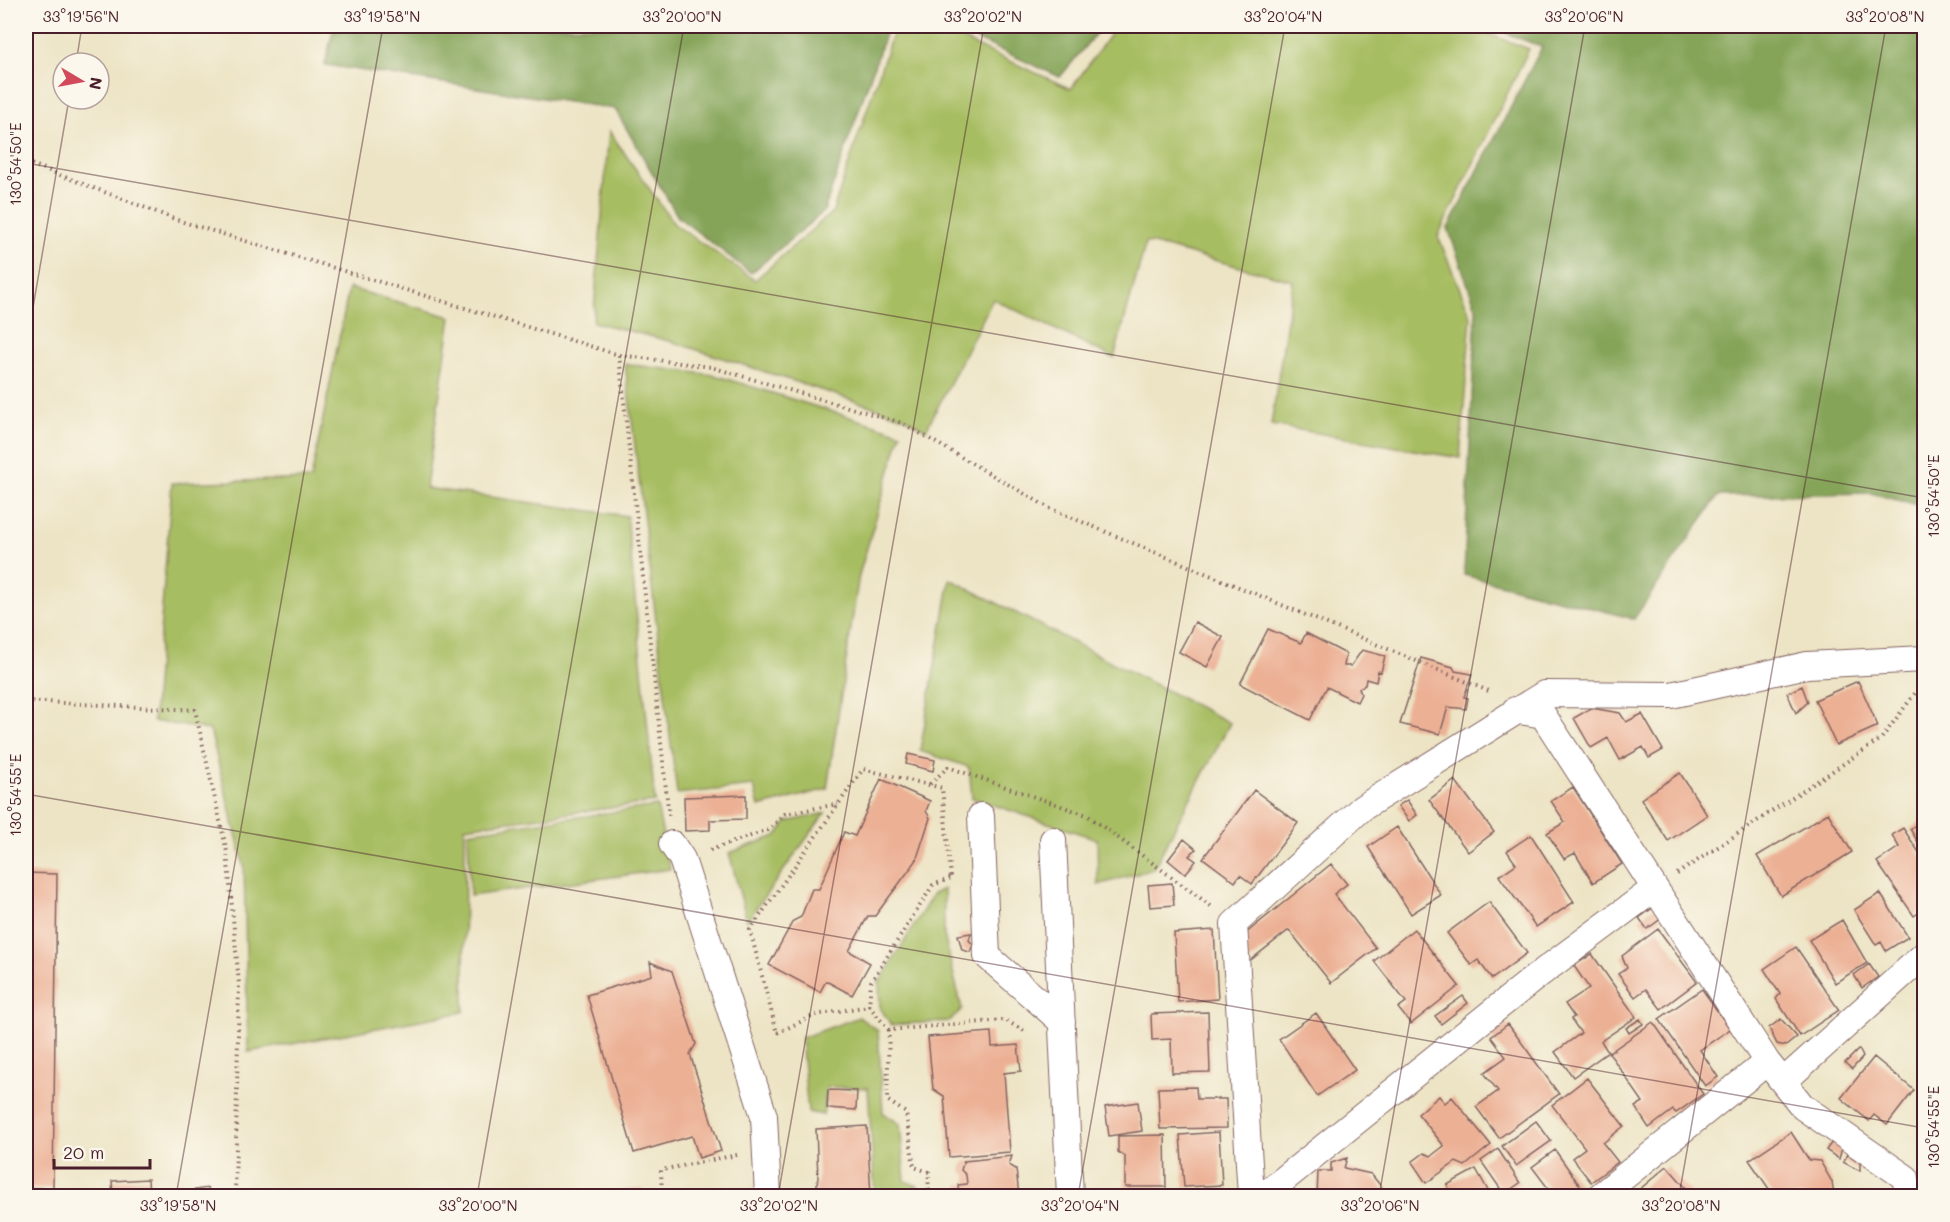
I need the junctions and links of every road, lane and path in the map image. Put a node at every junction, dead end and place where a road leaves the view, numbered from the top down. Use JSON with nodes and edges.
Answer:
{"nodes":[{"id":1,"x":26,"y":162,"type":"edge"},
{"id":2,"x":619,"y":355,"type":"junction"},
{"id":3,"x":1924,"y":659,"type":"edge"},
{"id":4,"x":1924,"y":681,"type":"edge"},
{"id":5,"x":26,"y":700,"type":"edge"},
{"id":6,"x":1515,"y":710,"type":"junction"},
{"id":7,"x":930,"y":785,"type":"junction"},
{"id":8,"x":839,"y":804,"type":"junction"},
{"id":9,"x":981,"y":816,"type":"dead end"},
{"id":10,"x":1053,"y":840,"type":"dead end"},
{"id":11,"x":677,"y":852,"type":"junction"},
{"id":12,"x":984,"y":876,"type":"junction"},
{"id":13,"x":951,"y":878,"type":"junction"},
{"id":14,"x":1654,"y":889,"type":"junction"},
{"id":15,"x":1234,"y":924,"type":"junction"},
{"id":16,"x":1924,"y":956,"type":"edge"},
{"id":17,"x":869,"y":1006,"type":"junction"},
{"id":18,"x":1062,"y":1022,"type":"junction"},
{"id":19,"x":889,"y":1030,"type":"junction"},
{"id":20,"x":1032,"y":1035,"type":"dead end"},
{"id":21,"x":1767,"y":1062,"type":"junction"},
{"id":22,"x":1784,"y":1081,"type":"junction"},
{"id":23,"x":740,"y":1154,"type":"dead end"},
{"id":24,"x":1902,"y":1190,"type":"edge"},
{"id":25,"x":235,"y":1197,"type":"edge"},
{"id":26,"x":662,"y":1197,"type":"edge"},
{"id":27,"x":768,"y":1197,"type":"edge"},
{"id":28,"x":928,"y":1197,"type":"edge"},
{"id":29,"x":1070,"y":1197,"type":"edge"},
{"id":30,"x":1251,"y":1197,"type":"edge"},
{"id":31,"x":1263,"y":1197,"type":"edge"},
{"id":32,"x":1600,"y":1197,"type":"edge"}],
"edges":[{"from":1,"to":2,"type":"path"},
{"from":2,"to":6,"type":"path"},
{"from":2,"to":11,"type":"path"},
{"from":3,"to":6,"type":"street"},
{"from":4,"to":14,"type":"path"},
{"from":5,"to":25,"type":"path"},
{"from":6,"to":14,"type":"street"},
{"from":6,"to":15,"type":"street"},
{"from":7,"to":8,"type":"path"},
{"from":7,"to":13,"type":"path"},
{"from":7,"to":15,"type":"path"},
{"from":8,"to":11,"type":"path"},
{"from":8,"to":17,"type":"path"},
{"from":9,"to":12,"type":"street"},
{"from":10,"to":18,"type":"street"},
{"from":11,"to":27,"type":"street"},
{"from":12,"to":13,"type":"path"},
{"from":12,"to":18,"type":"street"},
{"from":13,"to":17,"type":"path"},
{"from":14,"to":21,"type":"street"},
{"from":14,"to":31,"type":"street"},
{"from":15,"to":30,"type":"street"},
{"from":16,"to":22,"type":"street"},
{"from":17,"to":19,"type":"path"},
{"from":18,"to":29,"type":"street"},
{"from":19,"to":20,"type":"path"},
{"from":19,"to":28,"type":"path"},
{"from":21,"to":22,"type":"street"},
{"from":21,"to":32,"type":"street"},
{"from":22,"to":24,"type":"street"},
{"from":23,"to":26,"type":"path"}]}
